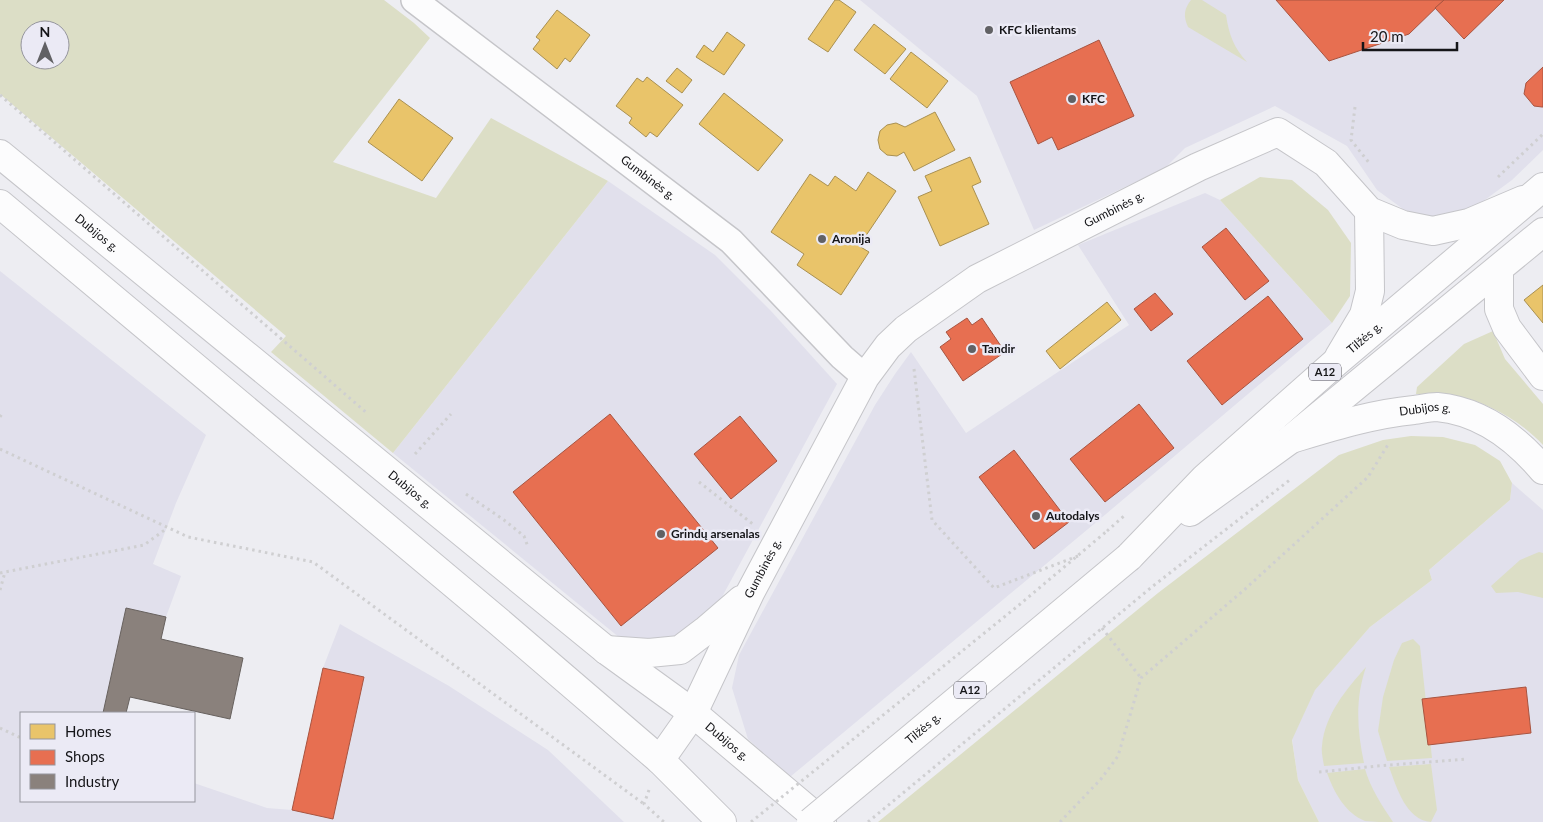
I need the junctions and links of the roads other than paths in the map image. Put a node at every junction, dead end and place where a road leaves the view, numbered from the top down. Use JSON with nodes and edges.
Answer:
{"nodes":[{"id":1,"x":414,"y":0,"type":"edge"},
{"id":2,"x":0,"y":154,"type":"edge"},
{"id":3,"x":1537,"y":192,"type":"edge"},
{"id":4,"x":0,"y":204,"type":"edge"},
{"id":5,"x":1369,"y":211,"type":"junction"},
{"id":6,"x":1543,"y":232,"type":"edge"},
{"id":7,"x":1500,"y":269,"type":"junction"},
{"id":8,"x":1334,"y":363,"type":"junction"},
{"id":9,"x":1543,"y":376,"type":"edge"},
{"id":10,"x":865,"y":377,"type":"junction"},
{"id":11,"x":1291,"y":439,"type":"junction"},
{"id":12,"x":1543,"y":470,"type":"edge"},
{"id":13,"x":1129,"y":557,"type":"junction"},
{"id":14,"x":750,"y":593,"type":"junction"},
{"id":15,"x":606,"y":650,"type":"junction"},
{"id":16,"x":693,"y":714,"type":"junction"},
{"id":17,"x":660,"y":760,"type":"junction"},
{"id":18,"x":722,"y":822,"type":"edge"},
{"id":19,"x":811,"y":822,"type":"edge"},
{"id":20,"x":822,"y":822,"type":"edge"}],
"edges":[{"from":1,"to":10,"type":"street","name":"Gumbinės g."},
{"from":2,"to":15,"type":"main road","name":"Dubijos g."},
{"from":3,"to":5,"type":"main road"},
{"from":3,"to":8,"type":"main road","name":"Tilžės g.","number":"A12"},
{"from":4,"to":17,"type":"main road"},
{"from":5,"to":8,"type":"main road"},
{"from":5,"to":10,"type":"main road","name":"Gumbinės g."},
{"from":6,"to":7,"type":"main road","name":"Tilžės g.","number":"A12"},
{"from":7,"to":9,"type":"main road"},
{"from":7,"to":11,"type":"main road","name":"Tilžės g.","number":"A12"},
{"from":8,"to":13,"type":"main road","name":"Tilžės g.","number":"A12"},
{"from":10,"to":14,"type":"main road","name":"Gumbinės g."},
{"from":11,"to":12,"type":"main road","name":"Dubijos g."},
{"from":11,"to":13,"type":"main road","name":"Tilžės g.","number":"A12"},
{"from":13,"to":19,"type":"main road","name":"Tilžės g.","number":"A12","bridge":true},
{"from":14,"to":15,"type":"main road"},
{"from":14,"to":16,"type":"main road","name":"Gumbinės g."},
{"from":15,"to":16,"type":"main road","name":"Dubijos g."},
{"from":16,"to":17,"type":"main road","name":"Gumbinės g."},
{"from":16,"to":20,"type":"main road","name":"Dubijos g."},
{"from":17,"to":18,"type":"main road"}]}
